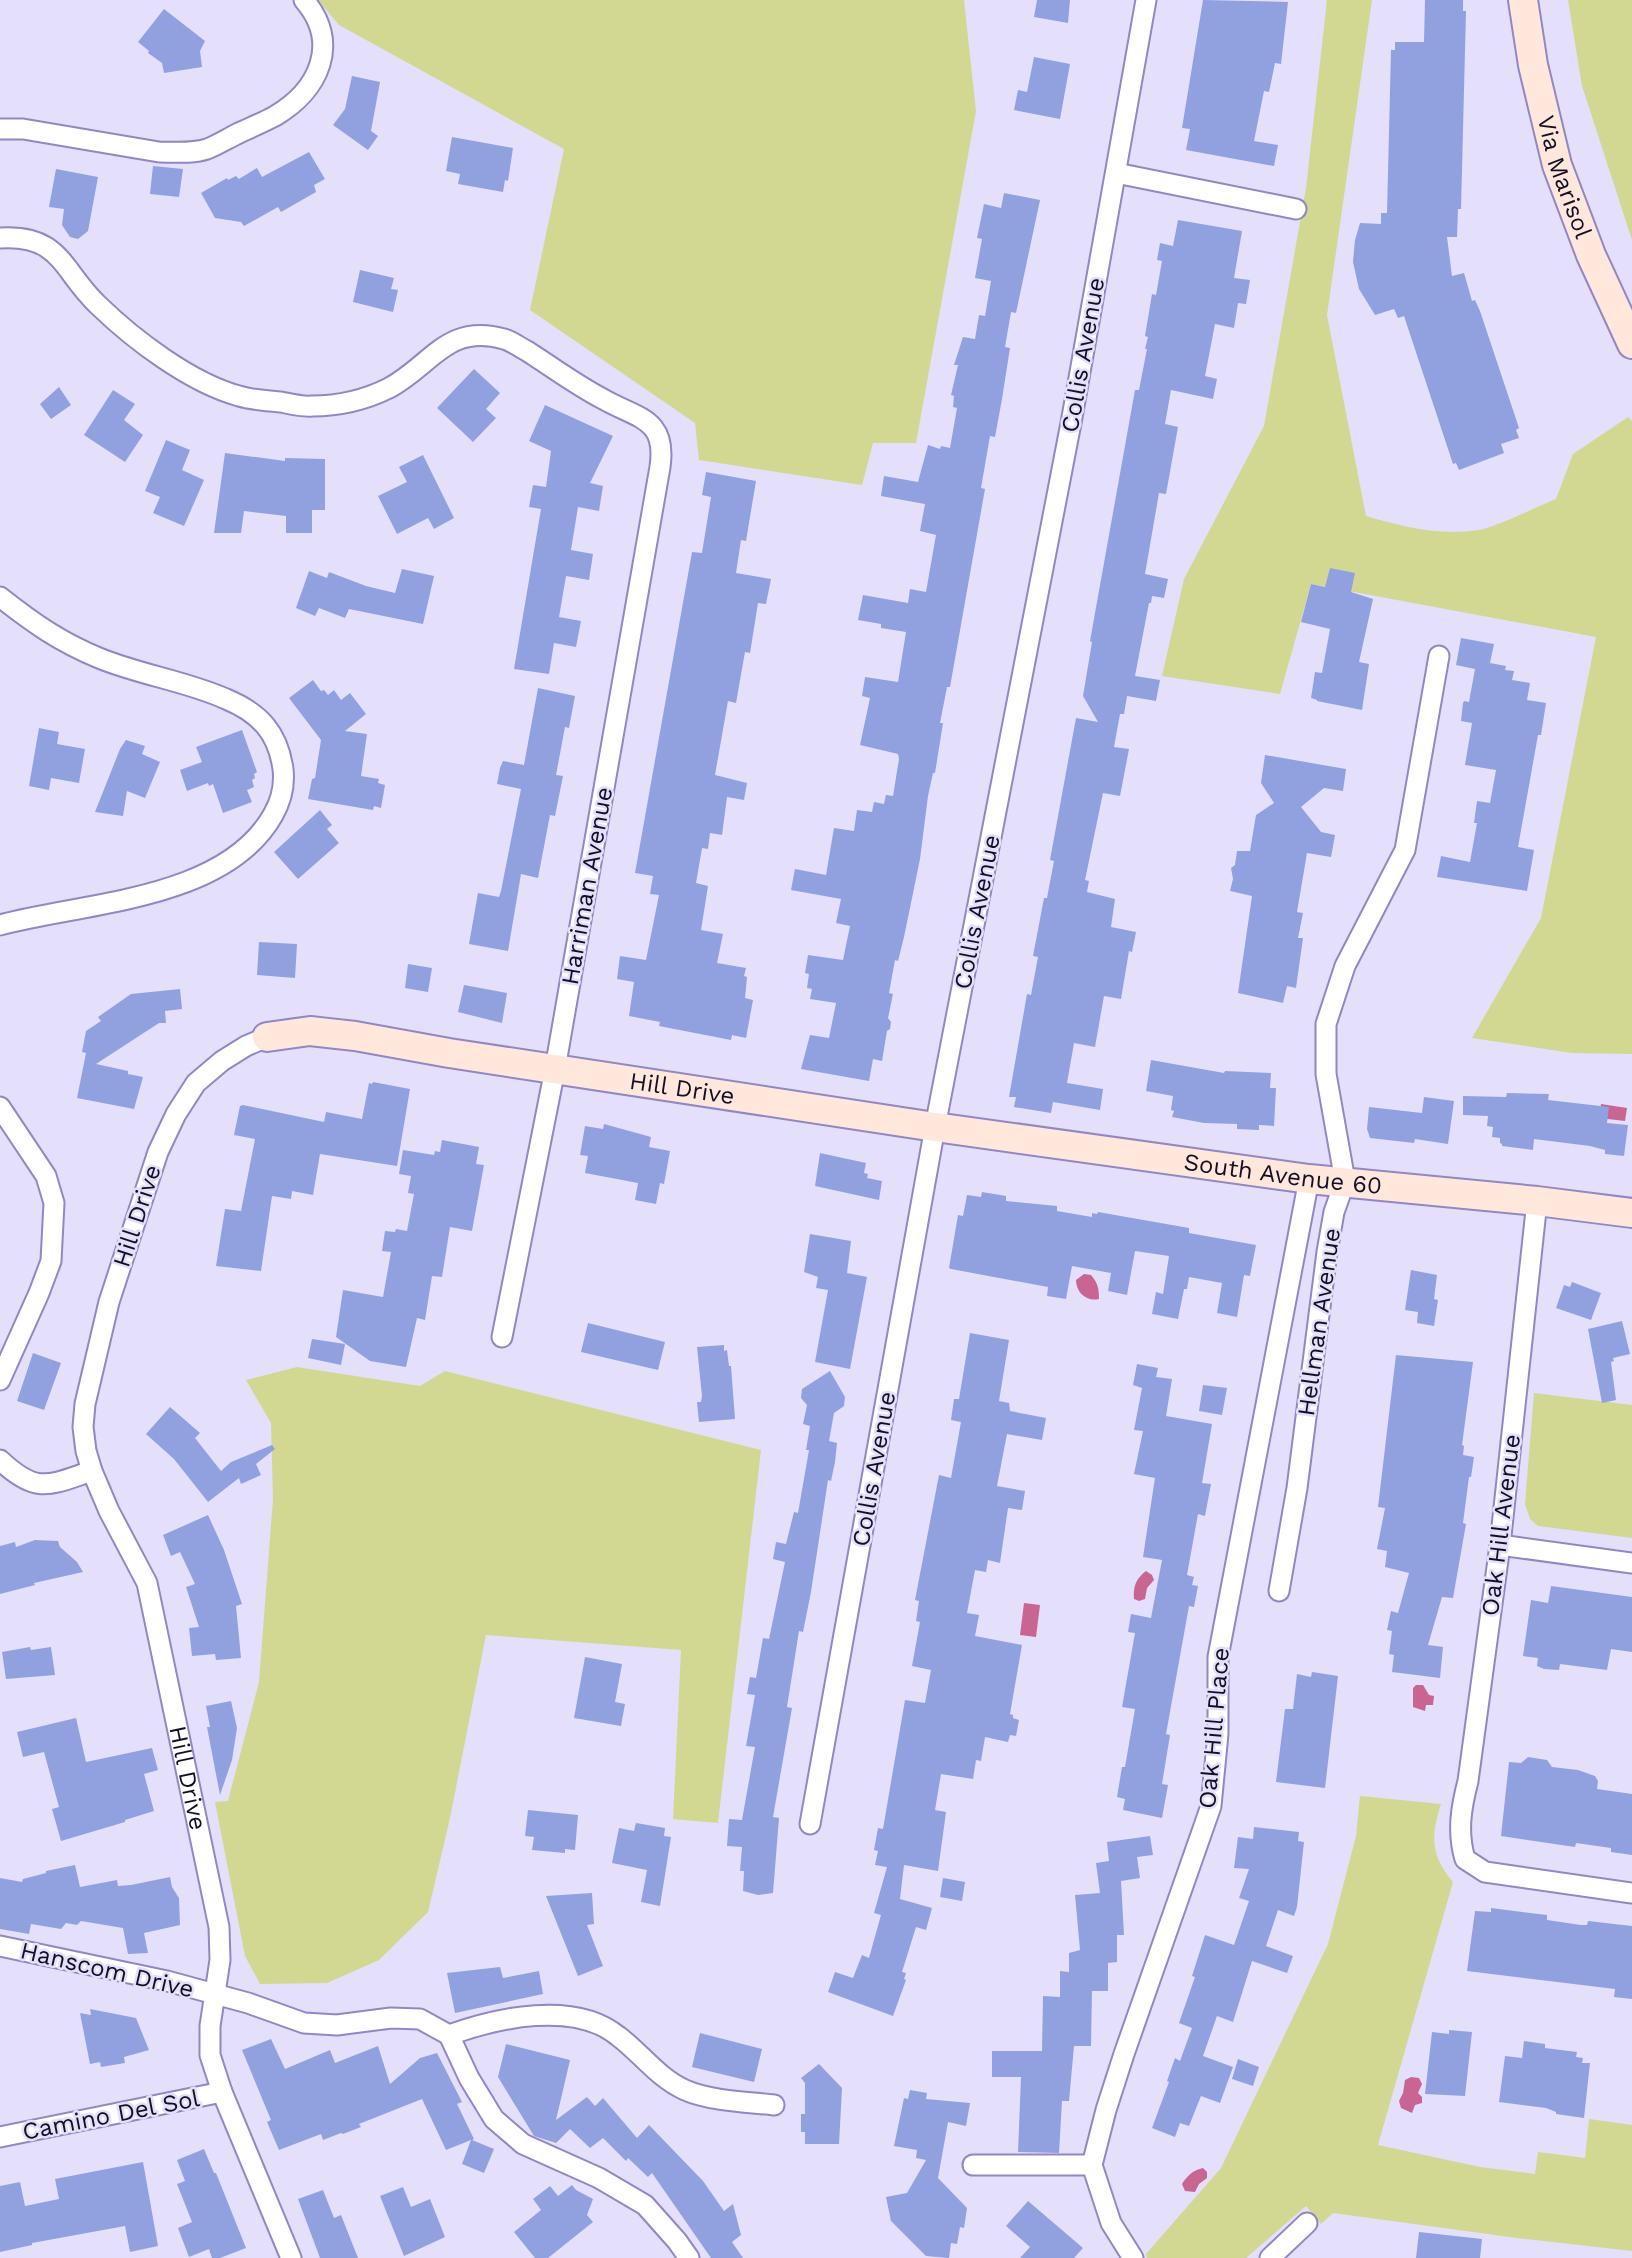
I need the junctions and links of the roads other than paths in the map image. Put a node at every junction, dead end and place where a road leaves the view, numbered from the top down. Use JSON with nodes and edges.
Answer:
{"nodes":[{"id":1,"x":304,"y":0,"type":"edge"},
{"id":2,"x":1146,"y":0,"type":"edge"},
{"id":3,"x":1523,"y":0,"type":"edge"},
{"id":4,"x":0,"y":129,"type":"edge"},
{"id":5,"x":1116,"y":173,"type":"junction"},
{"id":6,"x":1296,"y":209,"type":"dead end"},
{"id":7,"x":0,"y":238,"type":"edge"},
{"id":8,"x":1632,"y":344,"type":"edge"},
{"id":9,"x":0,"y":597,"type":"edge"},
{"id":10,"x":1439,"y":656,"type":"dead end"},
{"id":11,"x":0,"y":925,"type":"edge"},
{"id":12,"x":267,"y":1037,"type":"joint"},
{"id":13,"x":555,"y":1069,"type":"junction"},
{"id":14,"x":0,"y":1107,"type":"edge"},
{"id":15,"x":935,"y":1127,"type":"junction"},
{"id":16,"x":1309,"y":1179,"type":"junction"},
{"id":17,"x":1345,"y":1181,"type":"junction"},
{"id":18,"x":1537,"y":1201,"type":"junction"},
{"id":19,"x":1632,"y":1213,"type":"edge"},
{"id":20,"x":502,"y":1337,"type":"dead end"},
{"id":21,"x":0,"y":1380,"type":"edge"},
{"id":22,"x":0,"y":1460,"type":"edge"},
{"id":23,"x":92,"y":1471,"type":"junction"},
{"id":24,"x":1500,"y":1545,"type":"junction"},
{"id":25,"x":1632,"y":1563,"type":"edge"},
{"id":26,"x":1279,"y":1591,"type":"dead end"},
{"id":27,"x":810,"y":1824,"type":"dead end"},
{"id":28,"x":1632,"y":1893,"type":"edge"},
{"id":29,"x":0,"y":1946,"type":"edge"},
{"id":30,"x":215,"y":1995,"type":"junction"},
{"id":31,"x":449,"y":2035,"type":"junction"},
{"id":32,"x":222,"y":2092,"type":"junction"},
{"id":33,"x":774,"y":2105,"type":"dead end"},
{"id":34,"x":0,"y":2137,"type":"edge"},
{"id":35,"x":973,"y":2165,"type":"dead end"},
{"id":36,"x":1092,"y":2165,"type":"junction"},
{"id":37,"x":1307,"y":2223,"type":"dead end"},
{"id":38,"x":292,"y":2258,"type":"edge"},
{"id":39,"x":688,"y":2258,"type":"edge"},
{"id":40,"x":1133,"y":2258,"type":"edge"},
{"id":41,"x":1270,"y":2258,"type":"edge"}],
"edges":[{"from":1,"to":4,"type":"street"},
{"from":2,"to":5,"type":"street","name":"Collis Avenue"},
{"from":3,"to":8,"type":"street","name":"Via Marisol"},
{"from":5,"to":6,"type":"street"},
{"from":5,"to":15,"type":"street","name":"Collis Avenue"},
{"from":7,"to":13,"type":"street","name":"Harriman Avenue"},
{"from":9,"to":11,"type":"street"},
{"from":10,"to":17,"type":"street","name":"Hellman Avenue"},
{"from":12,"to":13,"type":"street","name":"Hill Drive"},
{"from":12,"to":23,"type":"street","name":"Hill Drive"},
{"from":13,"to":15,"type":"street","name":"Hill Drive"},
{"from":13,"to":20,"type":"street","name":"Harriman Avenue"},
{"from":14,"to":21,"type":"street"},
{"from":15,"to":16,"type":"street","name":"South Avenue 60"},
{"from":15,"to":27,"type":"street","name":"Collis Avenue"},
{"from":16,"to":17,"type":"street","name":"South Avenue 60"},
{"from":16,"to":36,"type":"street","name":"Oak Hill Place"},
{"from":17,"to":18,"type":"street","name":"South Avenue 60"},
{"from":17,"to":26,"type":"street","name":"Hellman Avenue"},
{"from":18,"to":19,"type":"street","name":"South Avenue 60"},
{"from":18,"to":24,"type":"street","name":"Oak Hill Avenue"},
{"from":22,"to":23,"type":"street"},
{"from":23,"to":30,"type":"street","name":"Hill Drive"},
{"from":24,"to":25,"type":"street"},
{"from":24,"to":28,"type":"street","name":"Oak Hill Avenue"},
{"from":29,"to":30,"type":"street","name":"Hanscom Drive"},
{"from":30,"to":31,"type":"street","name":"Hanscom Drive"},
{"from":30,"to":32,"type":"street","name":"Hill Drive"},
{"from":31,"to":33,"type":"street"},
{"from":31,"to":39,"type":"street"},
{"from":32,"to":34,"type":"street","name":"Camino Del Sol"},
{"from":32,"to":38,"type":"street","name":"Hill Drive"},
{"from":35,"to":36,"type":"street"},
{"from":36,"to":40,"type":"street"},
{"from":37,"to":41,"type":"street"}]}
